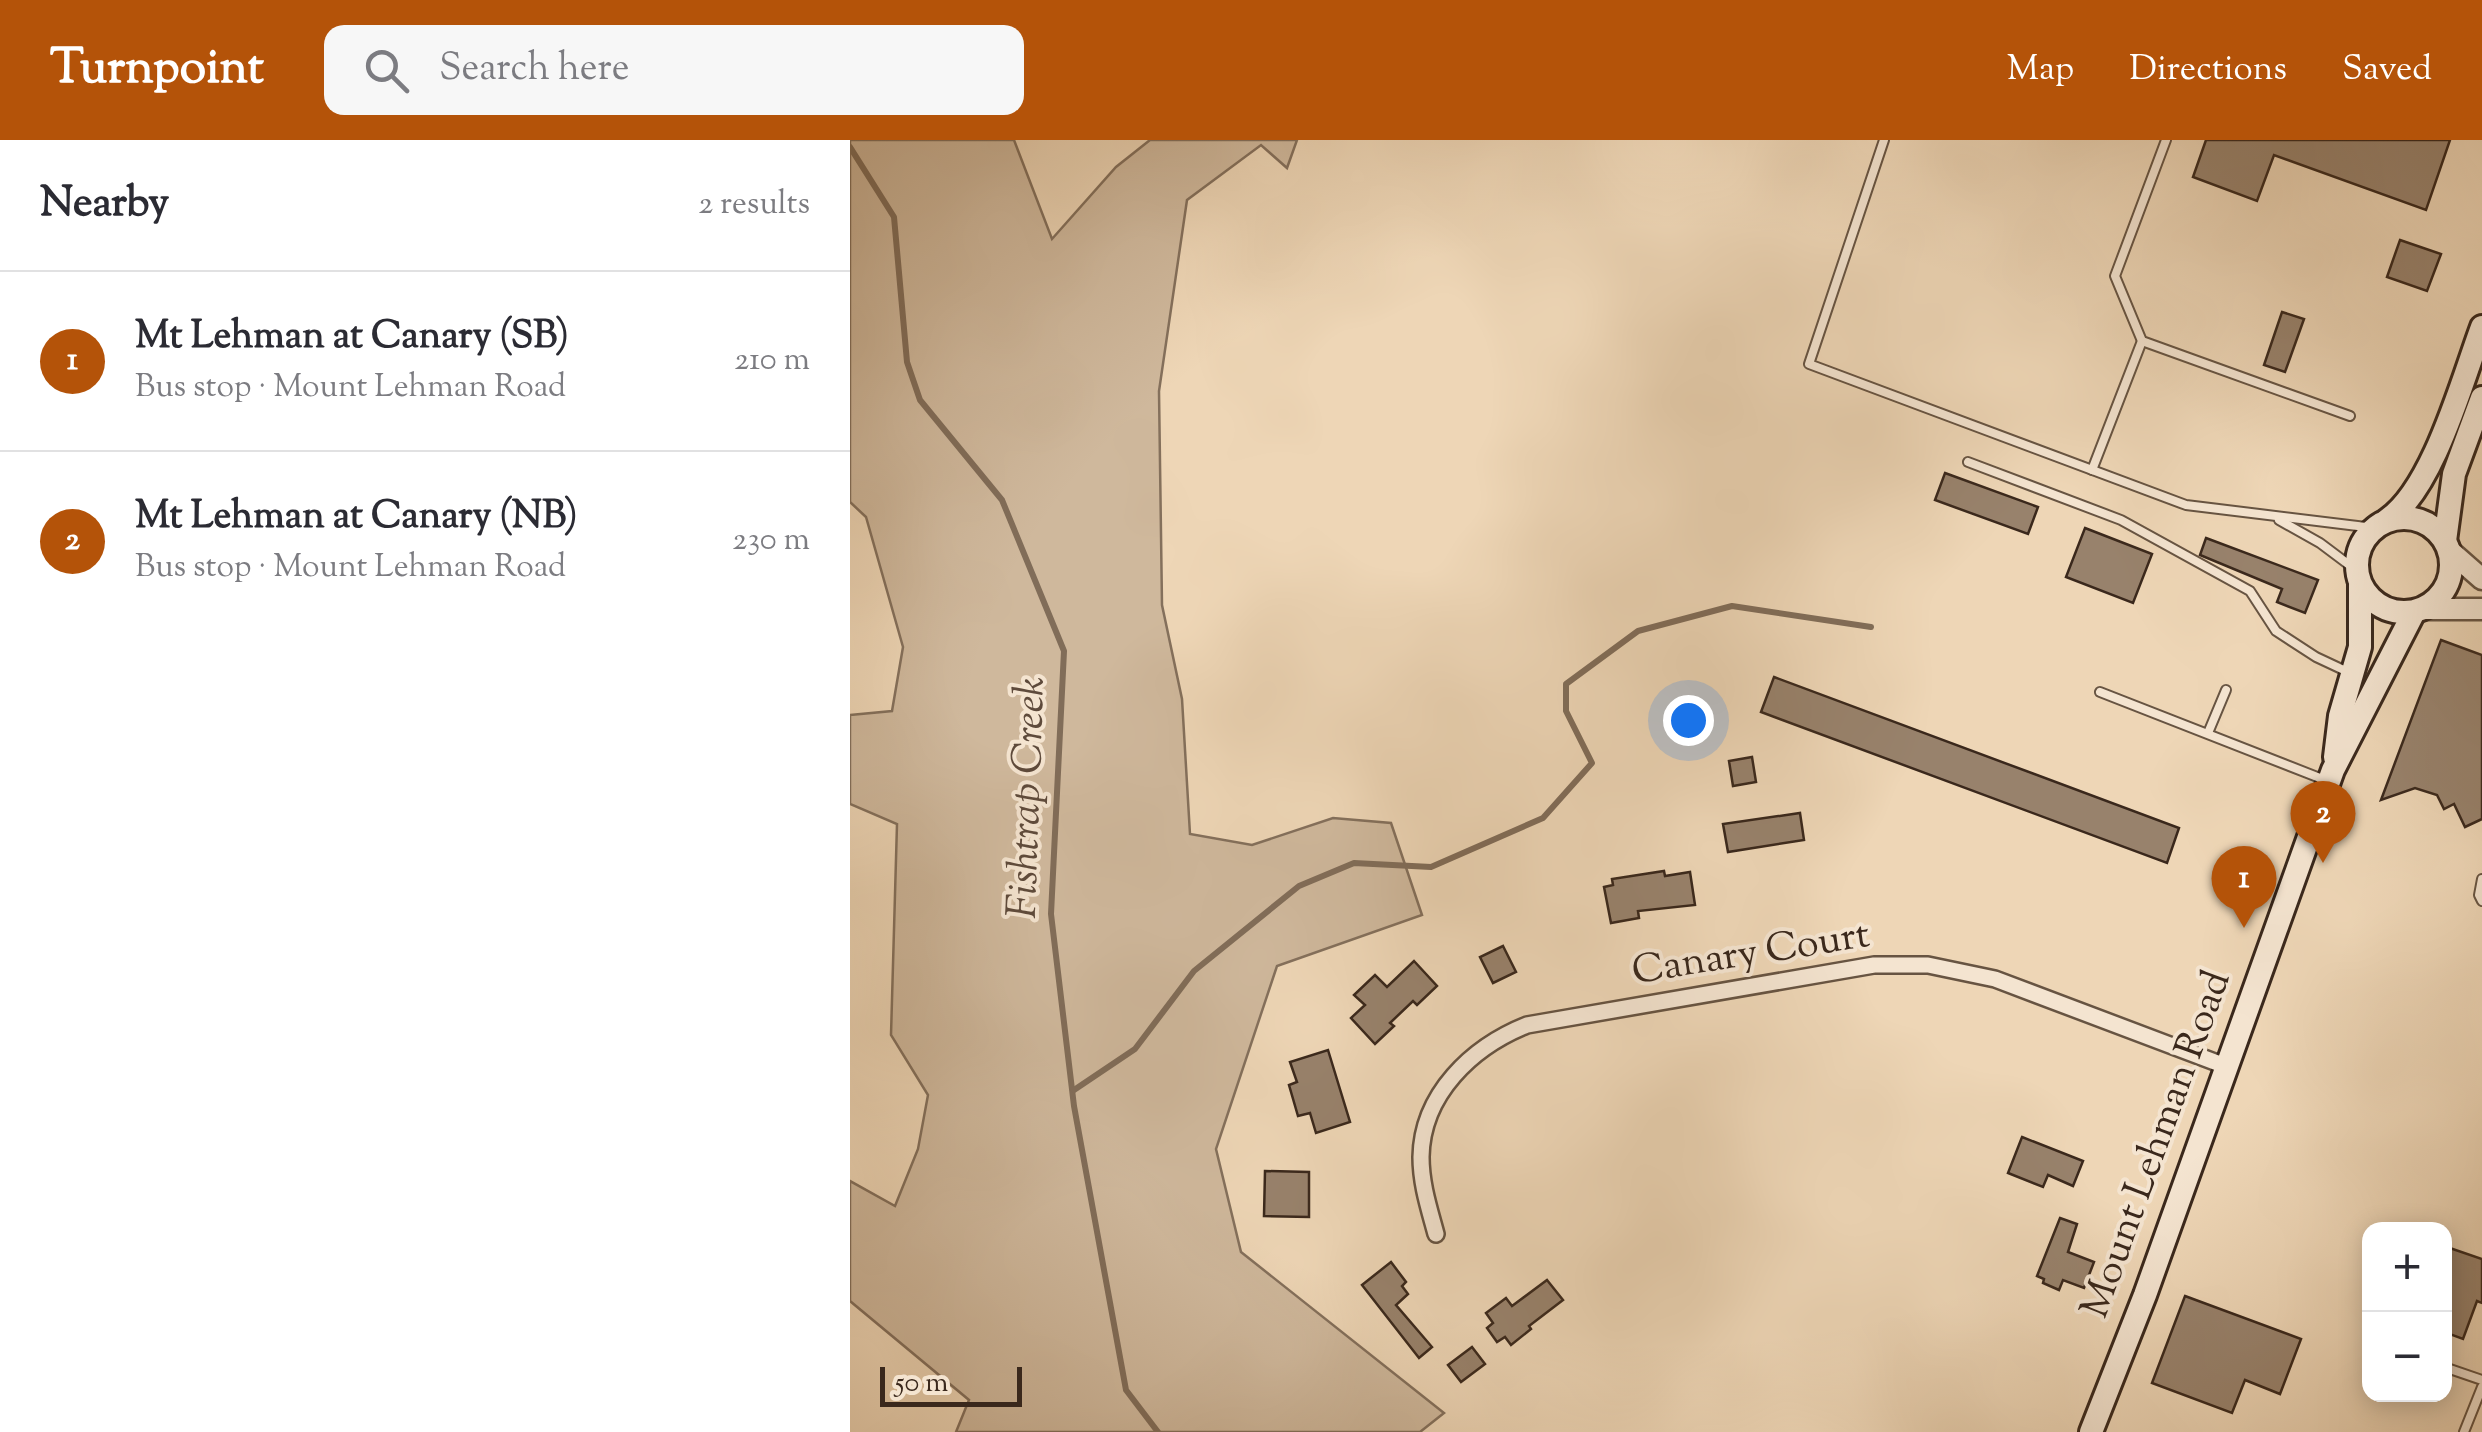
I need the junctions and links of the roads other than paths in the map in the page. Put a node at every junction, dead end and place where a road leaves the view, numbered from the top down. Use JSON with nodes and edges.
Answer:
{"nodes":[{"id":1,"x":1884,"y":140,"type":"edge"},
{"id":2,"x":2166,"y":140,"type":"edge"},
{"id":3,"x":2482,"y":327,"type":"edge"},
{"id":4,"x":2142,"y":342,"type":"junction"},
{"id":5,"x":2482,"y":398,"type":"edge"},
{"id":6,"x":2350,"y":416,"type":"dead end"},
{"id":7,"x":1968,"y":462,"type":"dead end"},
{"id":8,"x":2092,"y":470,"type":"junction"},
{"id":9,"x":2275,"y":518,"type":"junction"},
{"id":10,"x":2380,"y":524,"type":"junction"},
{"id":11,"x":2447,"y":546,"type":"junction"},
{"id":12,"x":2358,"y":578,"type":"junction"},
{"id":13,"x":2482,"y":579,"type":"edge"},
{"id":14,"x":2417,"y":610,"type":"junction"},
{"id":15,"x":2482,"y":610,"type":"edge"},
{"id":16,"x":2352,"y":674,"type":"junction"},
{"id":17,"x":2226,"y":690,"type":"dead end"},
{"id":18,"x":2100,"y":692,"type":"dead end"},
{"id":19,"x":2208,"y":733,"type":"junction"},
{"id":20,"x":2331,"y":776,"type":"junction"},
{"id":21,"x":2482,"y":879,"type":"edge"},
{"id":22,"x":2482,"y":901,"type":"edge"},
{"id":23,"x":2228,"y":1067,"type":"junction"},
{"id":24,"x":1436,"y":1234,"type":"dead end"},
{"id":25,"x":2452,"y":1371,"type":"edge"},
{"id":26,"x":2482,"y":1384,"type":"edge"},
{"id":27,"x":2092,"y":1432,"type":"edge"},
{"id":28,"x":2464,"y":1432,"type":"edge"}],
"edges":[{"from":1,"to":8,"type":"lane"},
{"from":2,"to":4,"type":"lane"},
{"from":3,"to":10,"type":"main road"},
{"from":4,"to":6,"type":"lane"},
{"from":4,"to":8,"type":"lane"},
{"from":5,"to":11,"type":"main road"},
{"from":7,"to":16,"type":"lane"},
{"from":8,"to":9,"type":"lane"},
{"from":9,"to":10,"type":"lane"},
{"from":9,"to":12,"type":"lane"},
{"from":10,"to":11,"type":"main road"},
{"from":10,"to":12,"type":"main road"},
{"from":11,"to":13,"type":"street"},
{"from":11,"to":14,"type":"main road"},
{"from":12,"to":14,"type":"main road"},
{"from":12,"to":16,"type":"main road","name":"Mount Lehman Road"},
{"from":14,"to":15,"type":"street"},
{"from":14,"to":20,"type":"main road","name":"Mount Lehman Road"},
{"from":16,"to":20,"type":"main road","name":"Mount Lehman Road"},
{"from":17,"to":19,"type":"lane"},
{"from":18,"to":19,"type":"lane"},
{"from":19,"to":20,"type":"lane"},
{"from":20,"to":23,"type":"main road","name":"Mount Lehman Road"},
{"from":21,"to":22,"type":"lane"},
{"from":23,"to":24,"type":"street","name":"Canary Court"},
{"from":23,"to":27,"type":"main road","name":"Mount Lehman Road"},
{"from":25,"to":26,"type":"lane"},
{"from":26,"to":28,"type":"lane"}]}
